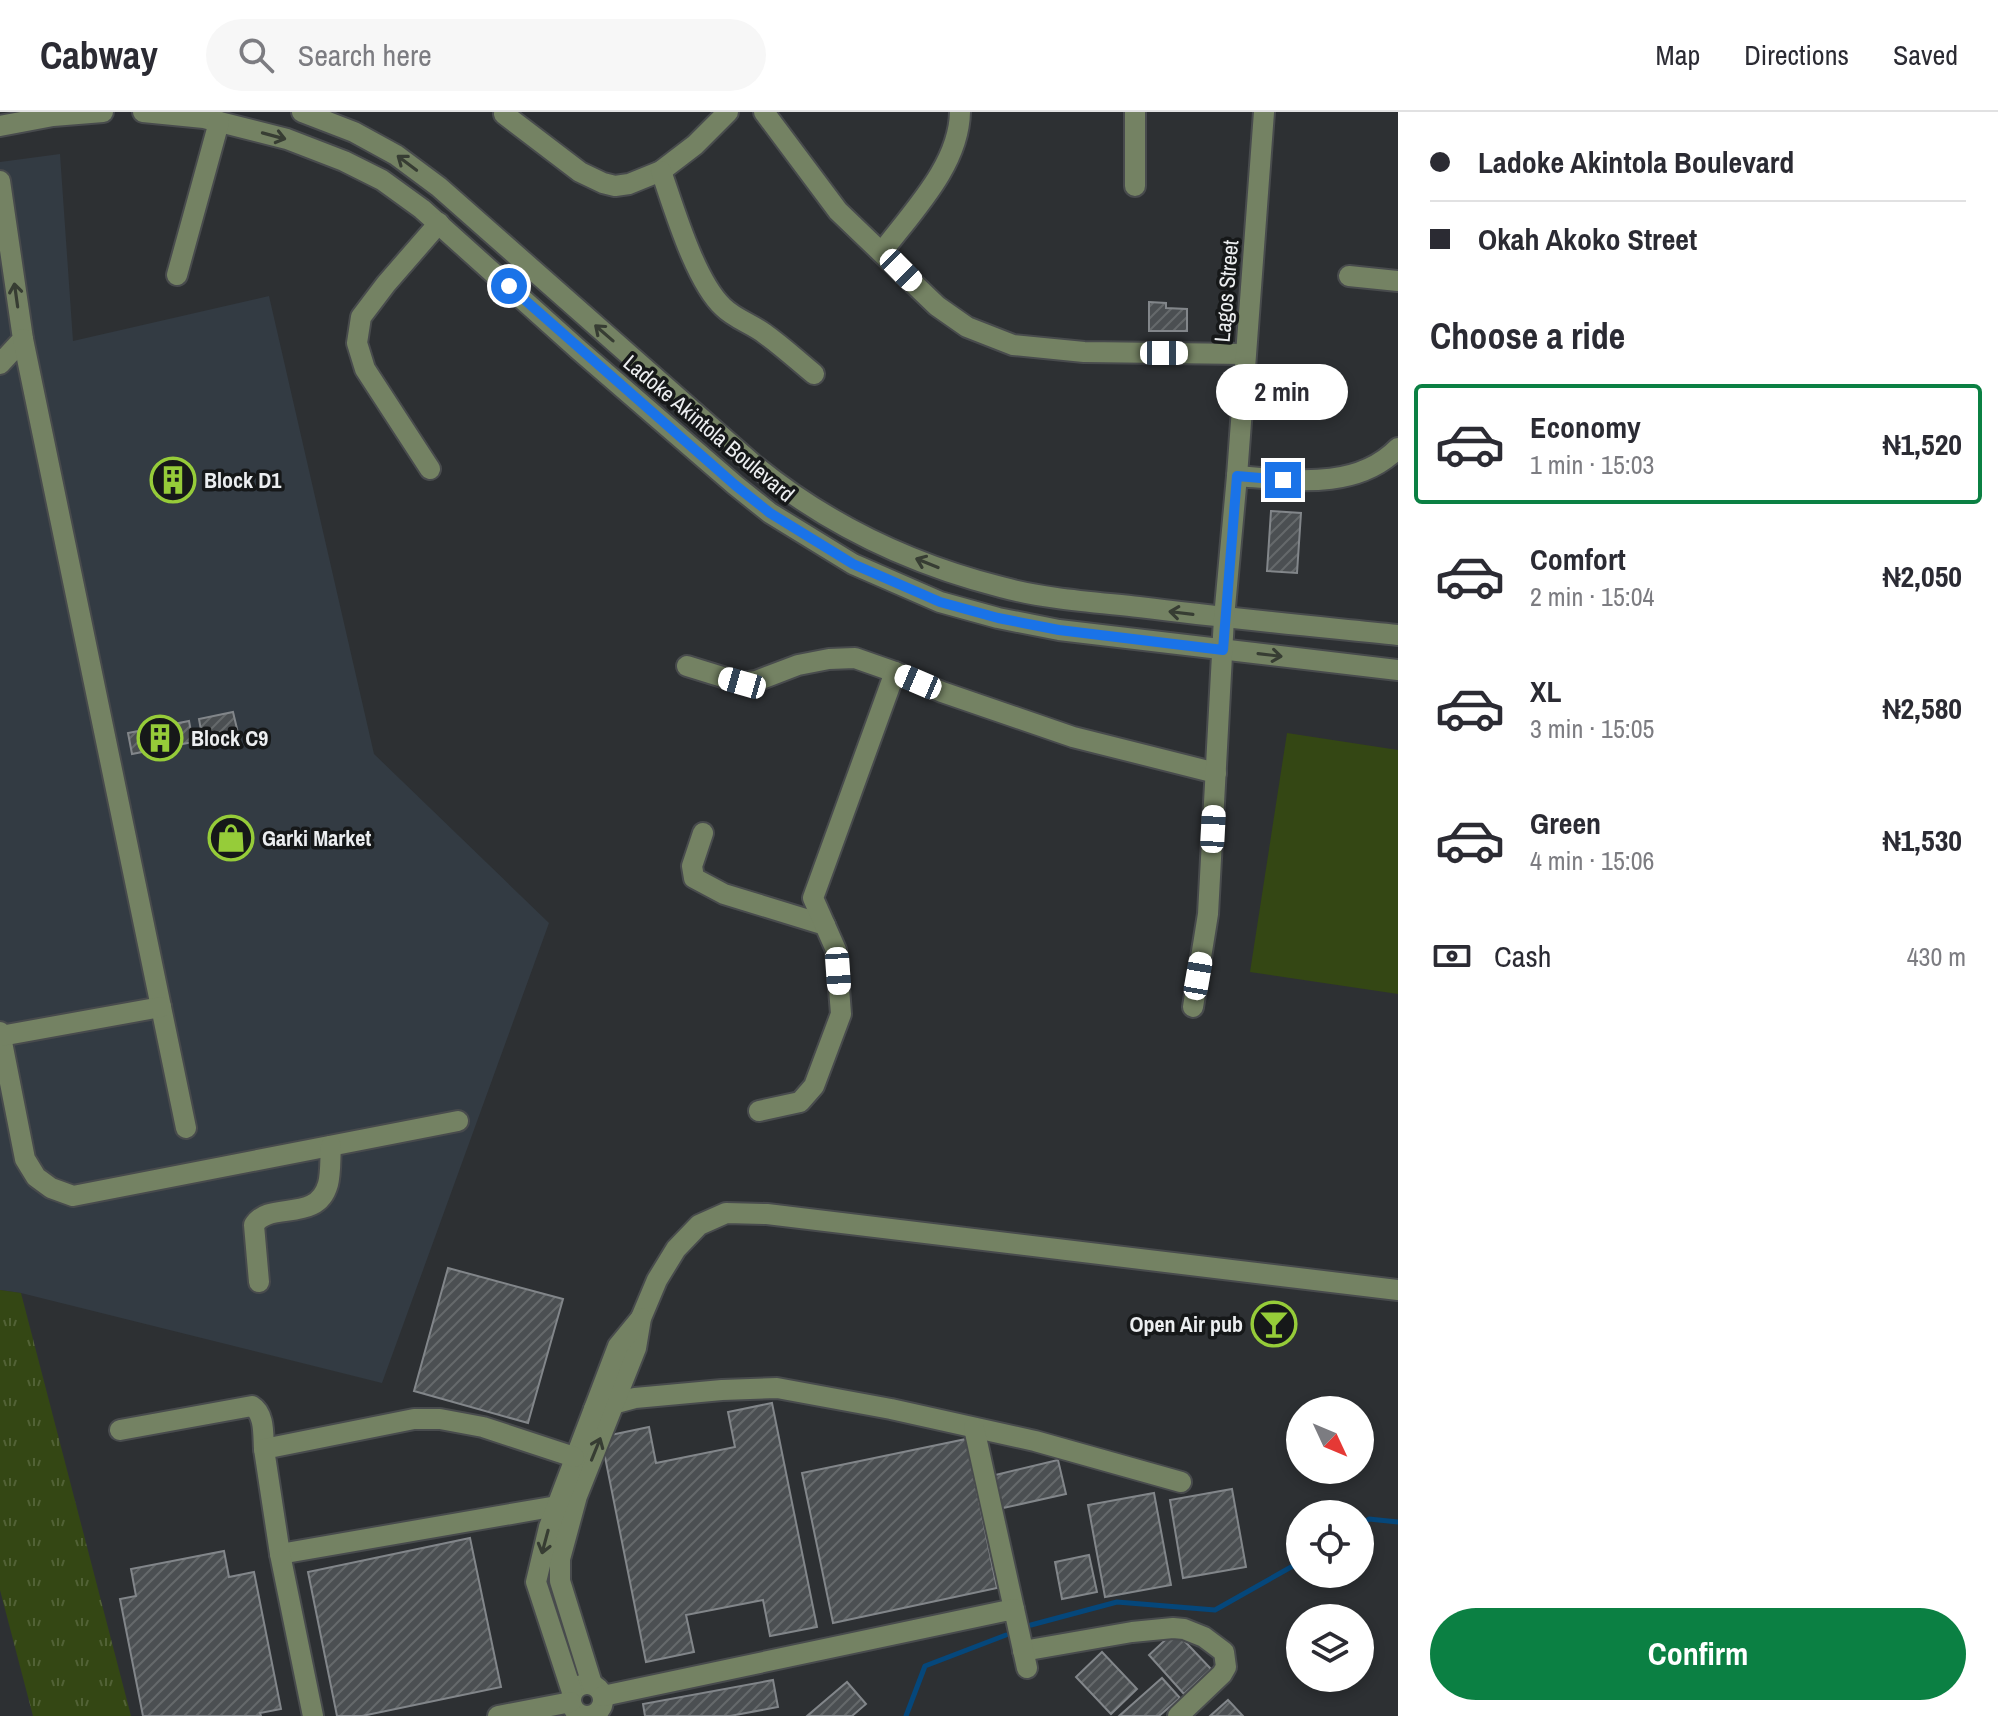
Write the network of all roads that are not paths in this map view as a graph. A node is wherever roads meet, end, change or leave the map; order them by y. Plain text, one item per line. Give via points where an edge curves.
1 (103, 112) edge
2 (143, 112) edge
3 (302, 112) edge
4 (728, 112) edge
5 (764, 112) edge
6 (960, 112) edge
7 (1135, 112) edge
8 (1264, 112) edge
9 (504, 114) edge
10 (219, 122) junction
11 (0, 126) edge
12 (661, 171) junction
13 (0, 181) edge
14 (1135, 186) dead end
15 (439, 223) junction
16 (882, 252) junction
17 (177, 275) dead end
18 (1349, 276) dead end
19 (1398, 281) edge
20 (23, 339) junction
21 (1245, 354) junction
22 (0, 364) edge
23 (814, 374) dead end
24 (1398, 448) edge
25 (430, 469) dead end
26 (1237, 476) junction
27 (1224, 618) junction
28 (1398, 635) edge
29 (1223, 650) junction
30 (687, 666) dead end
31 (1398, 670) edge
32 (895, 672) junction
33 (1216, 773) junction
34 (703, 833) dead end
35 (825, 925) junction
36 (161, 1007) junction
37 (1193, 1007) dead end
38 (0, 1034) edge
39 (759, 1111) dead end
40 (458, 1121) dead end
41 (186, 1128) dead end
42 (331, 1146) junction
43 (259, 1282) dead end
44 (1398, 1290) edge
45 (604, 1406) junction
46 (974, 1428) junction
47 (120, 1430) dead end
48 (264, 1449) junction
49 (574, 1457) junction
50 (1181, 1482) dead end
51 (557, 1506) junction
52 (280, 1554) junction
53 (1014, 1609) junction
54 (588, 1704) edge
55 (313, 1716) edge
56 (498, 1716) edge
57 (1178, 1716) edge

1 - 11 street
2 - 10 street, Ladoke Akintola Boulevard
27 -> 3 street, Ladoke Akintola Boulevard via 1003,588 935,566 826,517 753,464 439,187 354,132
4 - 12 street
5 - 16 street via 838,211
6 - 16 street via 953,152
7 - 14 street
8 - 21 street, Lagos Street
9 - 12 street via 580,172 603,183 629,184
10 -> 15 street, Ladoke Akintola Boulevard via 287,139 344,161 382,180
10 - 17 street
12 - 23 street via 709,289 722,306
20 -> 13 street
15 - 25 street via 361,317 357,343 365,369
15 - 29 street, Ladoke Akintola Boulevard via 735,485 853,564 940,602 998,618
16 - 21 street via 937,306 967,327 1013,345 1084,352
18 - 19 street
20 - 22 street
20 - 36 street
21 - 26 street, Lagos Street
24 - 26 street via 1365,471 1332,480
26 - 27 street, Lagos Street
27 - 28 street, Ladoke Akintola Boulevard
27 - 29 street, Lagos Street
29 -> 31 street, Ladoke Akintola Boulevard
29 - 33 street, Lagos Street
30 - 32 street via 742,683 829,659 855,658
32 - 33 street via 1073,737
32 - 35 street via 813,898
33 - 37 street, Lagos Street via 1208,914
34 - 35 street via 692,866 694,878 724,894
35 - 39 street via 836,950 841,1014 814,1086 800,1102
36 - 38 street
36 - 41 street
38 - 42 street via 25,1159 36,1177 73,1196
40 - 42 street
42 - 43 street via 323,1195 313,1205 268,1214 254,1225
44 - 45 street via 726,1213 699,1225 676,1249 641,1318 636,1348
45 - 46 street via 635,1398 777,1388
45 - 49 street
54 -> 45 street via 560,1581 560,1559
46 - 50 street
46 - 53 street
47 - 48 street via 252,1406 260,1416
48 - 49 street via 414,1419 440,1419 483,1427
48 - 52 street
49 - 51 street
51 - 52 street
51 -> 54 street via 536,1582
52 - 55 street
53 - 54 street
53 - 57 street via 1025,1660 1132,1632 1173,1628 1214,1643 1224,1652 1226,1667
54 - 56 street

